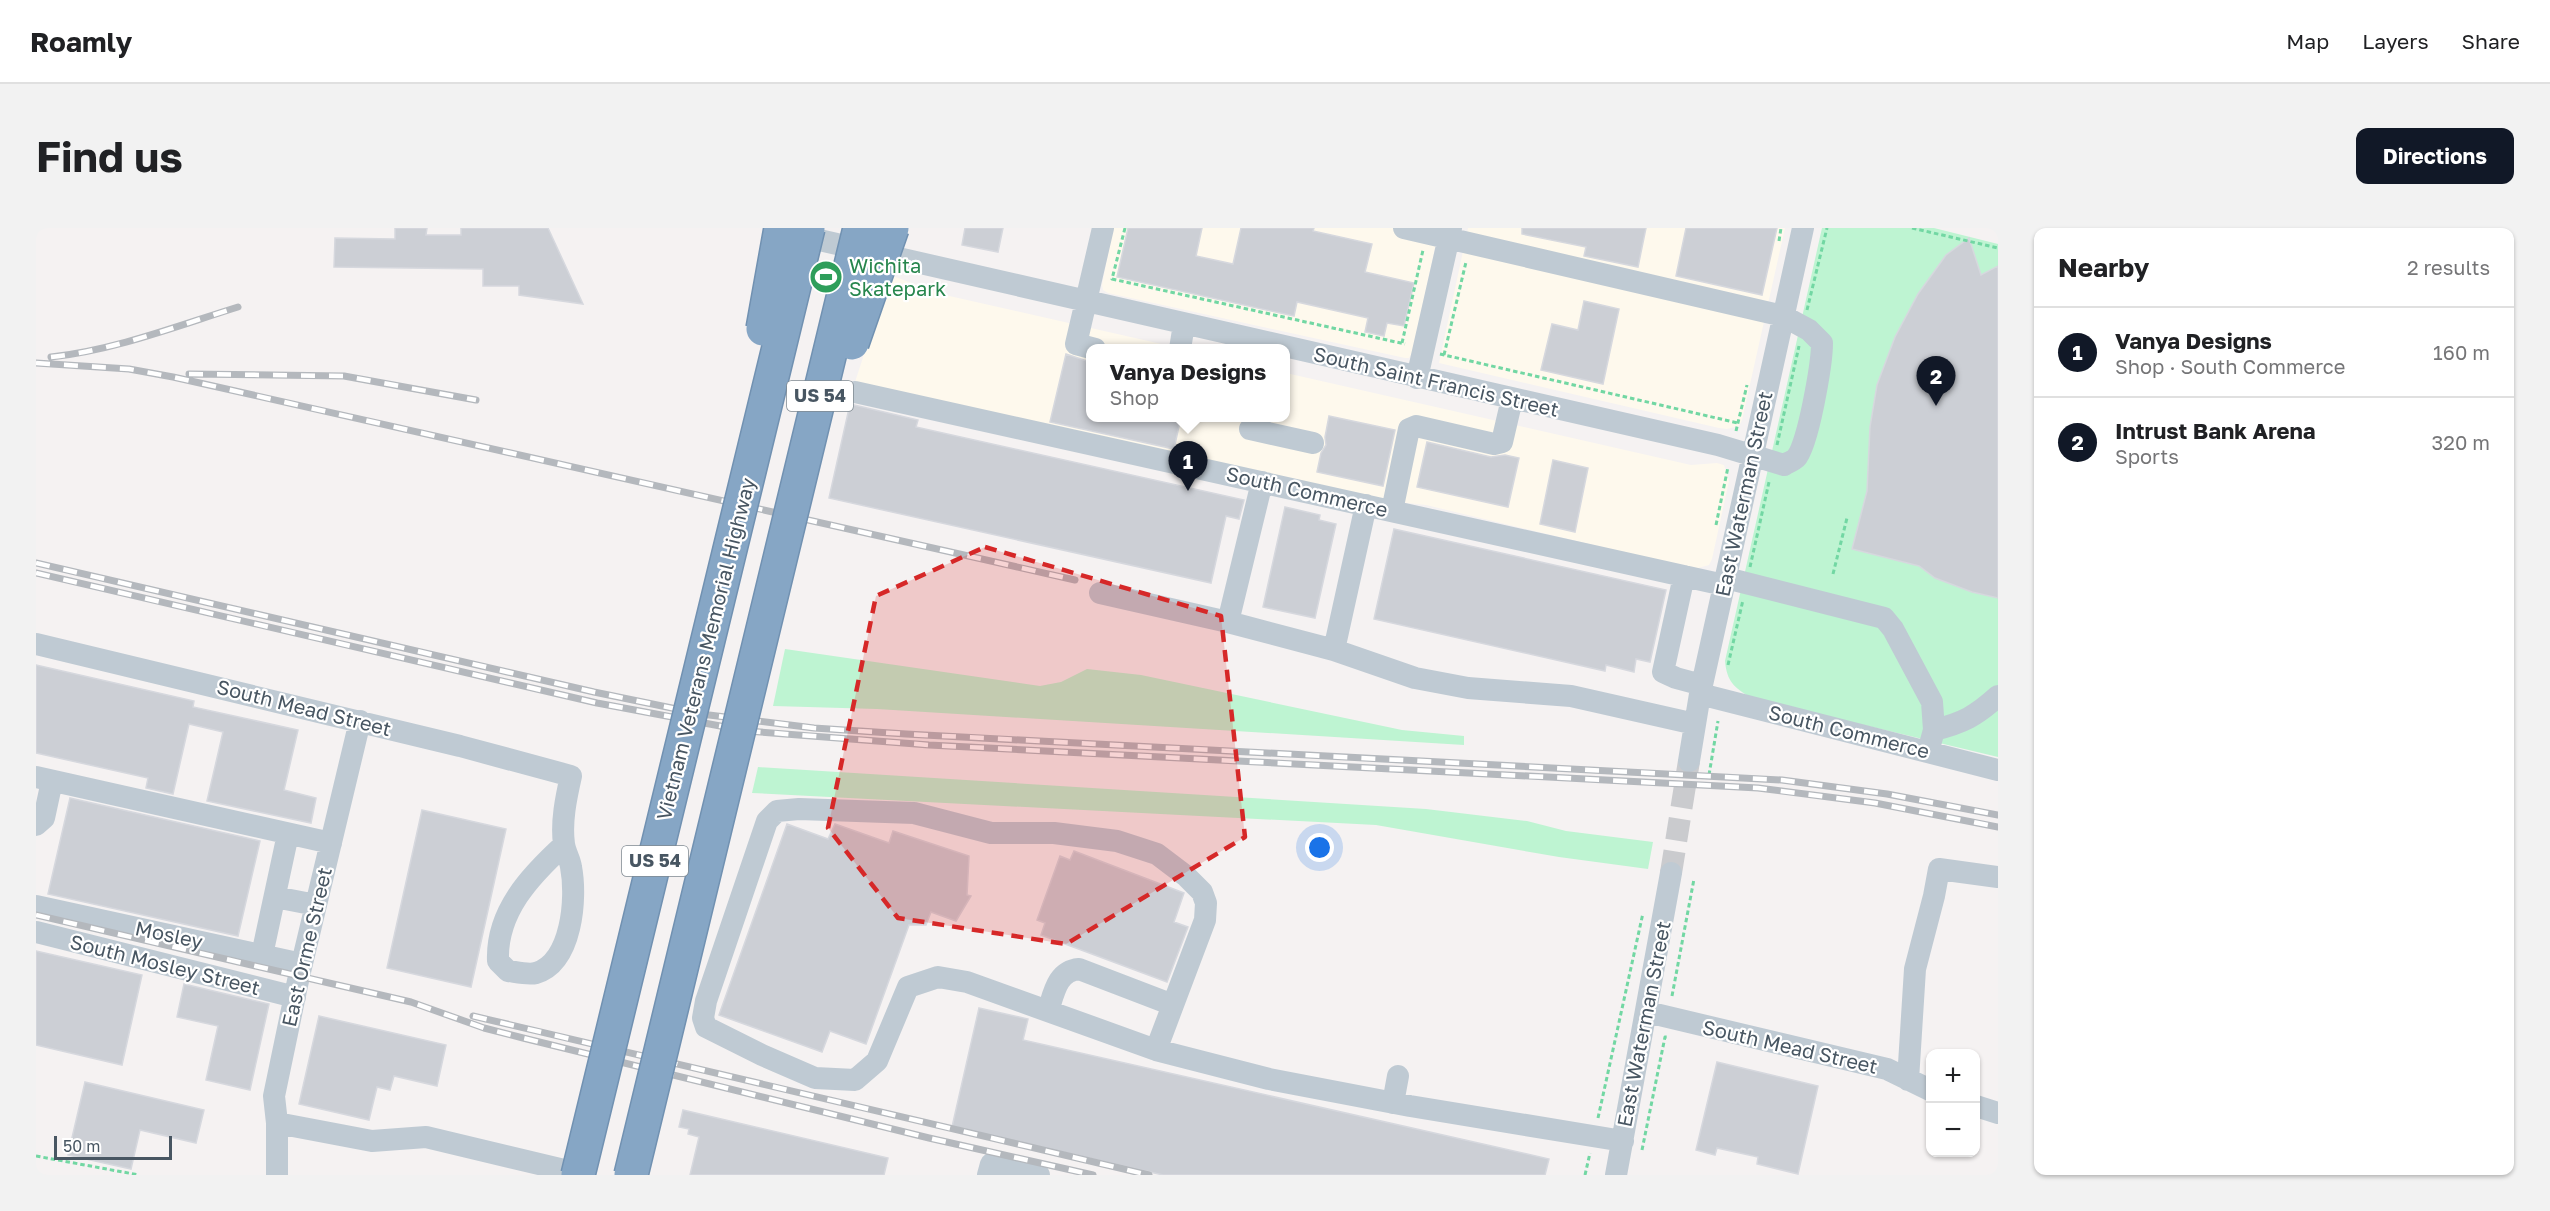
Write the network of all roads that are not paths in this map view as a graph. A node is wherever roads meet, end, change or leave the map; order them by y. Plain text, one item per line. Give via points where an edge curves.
1 (769, 228) edge
2 (780, 228) edge
3 (808, 228) edge
4 (860, 228) edge
5 (892, 228) edge
6 (1103, 228) edge
7 (1404, 228) edge
8 (1803, 228) edge
9 (1449, 236) edge
10 (1086, 302) junction
11 (1784, 316) junction
12 (1185, 324) junction
13 (1210, 340) edge
14 (1180, 344) edge
15 (1232, 344) edge
16 (1086, 346) edge
17 (1290, 355) edge
18 (1417, 378) junction
19 (855, 392) dead end
20 (1512, 399) junction
21 (1250, 429) dead end
22 (1313, 443) dead end
23 (1752, 456) junction
24 (1262, 482) junction
25 (1366, 505) junction
26 (1392, 511) junction
27 (731, 547) junction
28 (780, 565) junction
29 (1684, 576) junction
30 (1725, 581) junction
31 (1100, 593) dead end
32 (1228, 622) junction
33 (36, 644) edge
34 (1334, 650) junction
35 (1701, 690) junction
36 (1998, 696) edge
37 (360, 721) junction
38 (1706, 722) junction
39 (1934, 730) junction
40 (1928, 752) junction
41 (1689, 761) tunnel mouth
42 (1998, 770) edge
43 (44, 779) edge
44 (36, 825) edge
45 (288, 834) junction
46 (331, 843) junction
47 (564, 845) junction
48 (1671, 873) tunnel mouth
49 (1998, 877) edge
50 (275, 897) junction
51 (316, 905) junction
52 (36, 906) edge
53 (36, 933) edge
54 (262, 956) junction
55 (302, 964) junction
56 (295, 997) junction
57 (1173, 1005) junction
58 (1048, 1011) junction
59 (1647, 1012) junction
60 (1156, 1050) junction
61 (1398, 1076) dead end
62 (1908, 1080) junction
63 (1926, 1088) edge
64 (1393, 1103) junction
65 (1980, 1107) edge
66 (1998, 1113) edge
67 (277, 1123) junction
68 (1632, 1145) junction
69 (990, 1169) edge
70 (1622, 1174) edge
71 (277, 1175) edge
72 (578, 1175) edge
73 (585, 1175) edge
74 (631, 1175) edge
75 (1040, 1175) edge

1 - 10 street, South Saint Francis Street
2 - 27 highway, bridge
3 - 27 highway, Vietnam Veterans Memorial Highway / US 54, bridge
4 - 28 highway, US 54, bridge
5 - 28 highway, bridge
6 - 10 street
7 - 9 street
8 - 11 street, East Waterman Street
9 - 11 street
9 - 18 street
10 - 12 street, South Saint Francis Street
10 - 16 street via 1076,344
11 - 23 street, East Waterman Street
11 - 23 street, South Saint Francis Street via 1809,330 1822,343 1822,361 1804,440 1797,458 1784,465
12 - 13 street, South Saint Francis Street
12 - 14 street
13 - 15 street, South Saint Francis Street
17 - 18 street, South Saint Francis Street
18 - 20 street, South Saint Francis Street
19 - 24 street, South Commerce
20 - 23 street, South Saint Francis Street
20 - 26 street via 1502,442 1494,444 1416,426 1409,429
21 - 22 street
23 - 30 street, East Waterman Street
24 - 25 street, South Commerce
24 - 32 street
25 - 26 street, South Commerce
25 - 34 street
26 - 29 street, South Commerce
27 - 72 highway, Vietnam Veterans Memorial Highway / US 54, bridge
28 - 74 highway, US 54, bridge
29 - 30 street, South Commerce
29 - 35 street, South Commerce via 1664,672
30 - 35 street, East Waterman Street
30 - 39 street, South Commerce via 1884,618 1932,702
31 - 32 street
32 - 34 street
33 - 37 street, South Mead Street
34 - 38 street via 1415,678 1467,688 1571,696
35 - 38 street, East Waterman Street
35 - 40 street, South Commerce
36 - 39 street via 1977,715
37 - 46 street, East Orme Street
37 - 47 street, South Mead Street via 571,776 563,818
38 - 41 street, East Waterman Street
39 - 40 street
40 - 42 street, South Commerce
43 - 44 street via 44,818
43 - 45 street
45 - 46 street
45 - 50 street
46 - 51 street, East Orme Street
47 - 47 street via 571,867 573,901 567,937 555,961 535,973 508,971 498,961 501,925 531,876
48 - 59 street, East Waterman Street
49 - 62 street via 1939,869 1915,969
50 - 51 street
50 - 54 street
51 - 55 street, East Orme Street
52 - 54 street, Mosley
53 - 56 street, South Mosley Street
54 - 55 street, Mosley
55 - 56 street, East Orme Street
56 - 67 street, East Orme Street via 274,1096
57 - 58 street via 1079,969 1063,974
57 - 58 street via 1205,920 1206,903 1202,892 1186,876 1157,854 1107,840 1054,833 991,833 914,813 799,809 777,812 767,821 703,1018 706,1027 815,1078 855,1080 877,1061 908,987 938,977 968,982
57 - 60 street
58 - 60 street
59 - 62 street, South Mead Street via 1887,1070
59 - 68 street, East Waterman Street
60 - 64 street
61 - 64 street
62 - 63 street, South Mead Street
64 - 68 street
65 - 66 street
67 - 71 street, East Orme Street
67 - 73 street via 372,1141 426,1137
68 - 70 street, East Waterman Street
69 - 75 street

